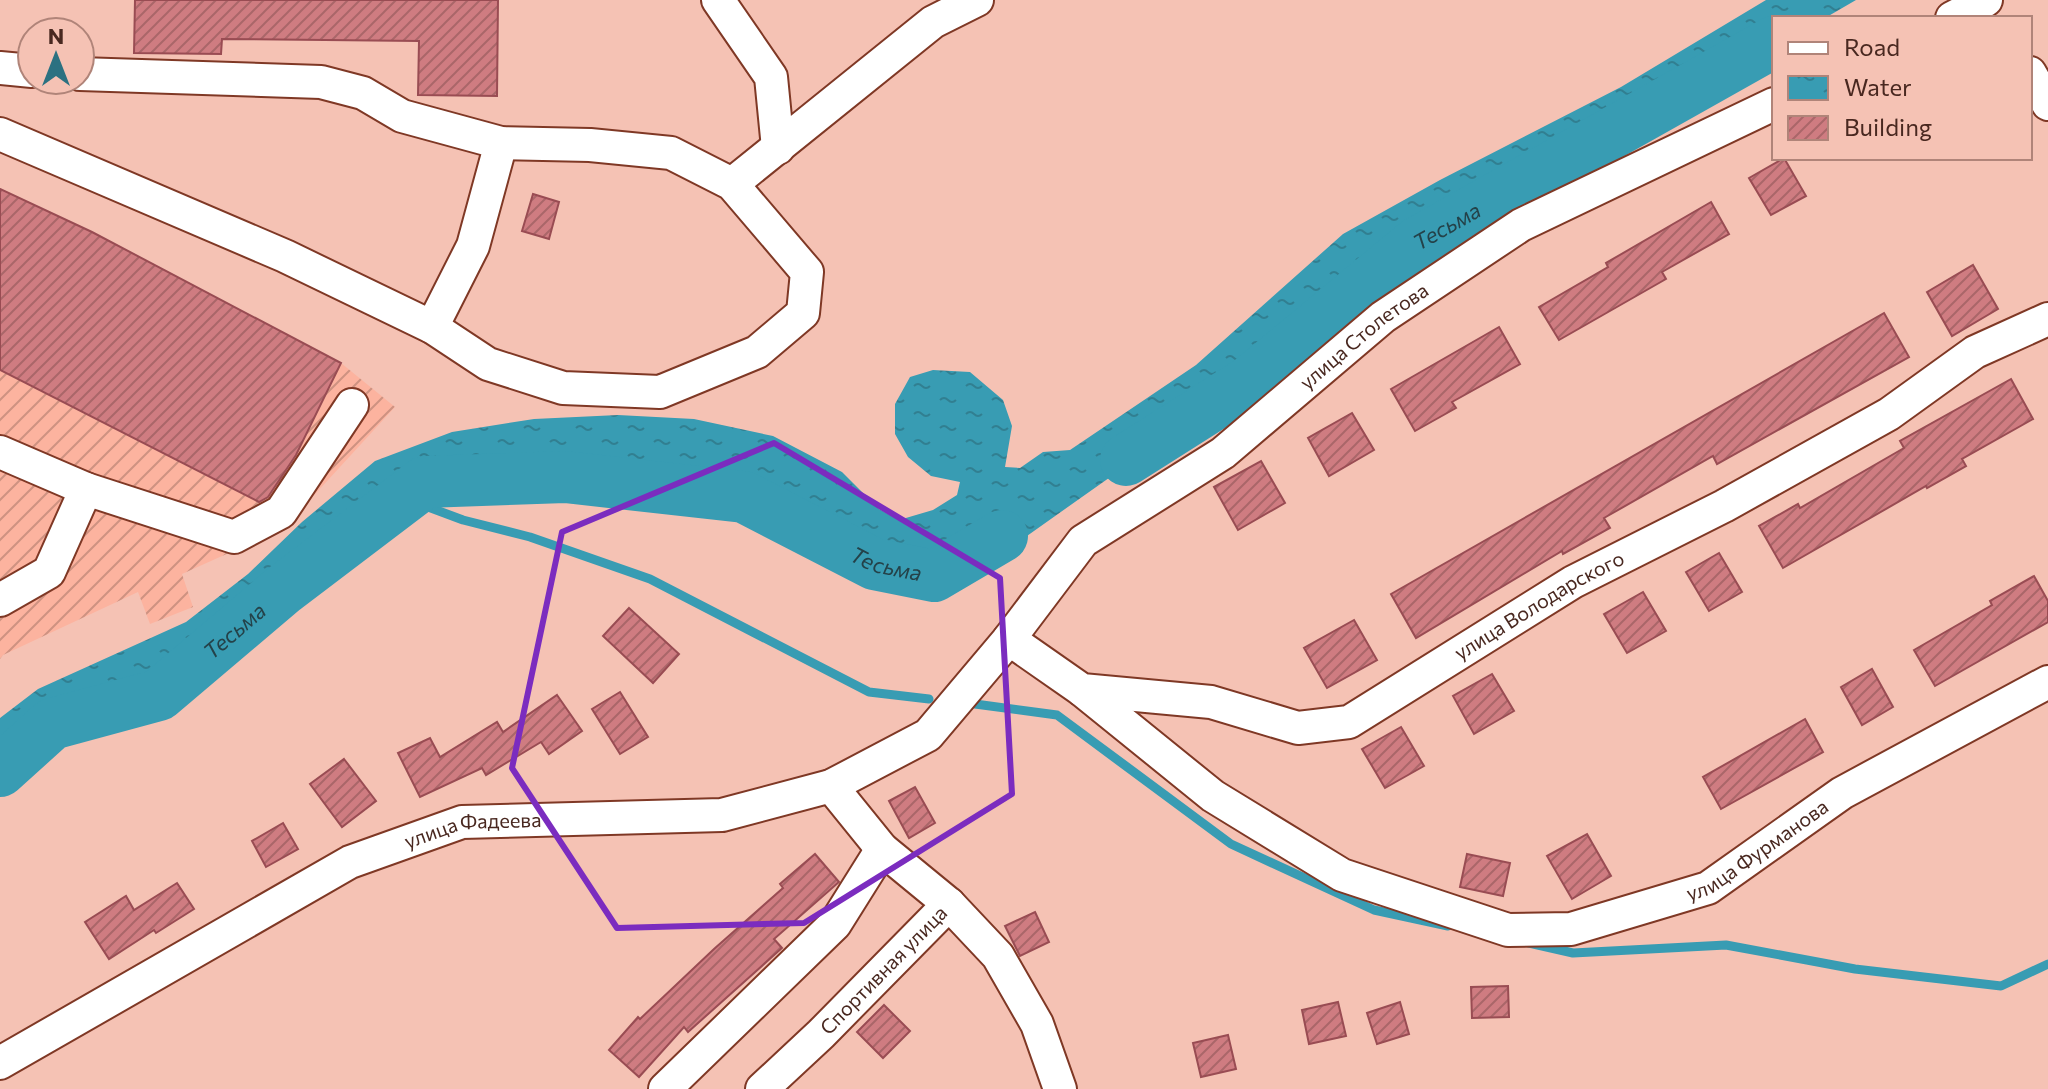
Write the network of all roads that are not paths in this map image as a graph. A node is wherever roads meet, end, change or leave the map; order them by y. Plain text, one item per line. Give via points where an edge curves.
1 (718, 0) edge
2 (977, 0) edge
3 (1987, 0) edge
4 (1956, 16) edge
5 (96, 75) edge
6 (2032, 76) edge
7 (2048, 104) edge
8 (1772, 105) edge
9 (0, 134) edge
10 (501, 143) junction
11 (778, 148) junction
12 (732, 184) junction
13 (2048, 319) edge
14 (432, 327) junction
15 (352, 405) dead end
16 (0, 452) edge
17 (86, 489) junction
18 (0, 599) edge
19 (1009, 639) junction
20 (2048, 682) edge
21 (1082, 690) junction
22 (831, 786) junction
23 (882, 849) junction
24 (949, 904) junction
25 (0, 1063) edge
26 (665, 1089) edge
27 (762, 1089) edge
28 (1060, 1089) edge

1 - 11 street via 771,77
2 - 11 street via 933,22
3 - 4 street
5 - 10 street via 321,82 363,93 402,116
6 - 7 street
8 - 19 street, улица Столетова via 1521,225 1383,317 1223,453 1083,541
9 - 14 street via 285,256
10 - 12 street via 671,153
10 - 14 street via 473,246
11 - 12 street
12 - 14 street via 807,272 803,313 757,352 660,392 563,388 488,364
13 - 21 street, улица Володарского via 1975,352 1889,414 1724,506 1573,582 1349,722 1298,728 1211,702
15 - 17 street via 281,512 234,537
16 - 17 street
17 - 18 street via 49,572
19 - 21 street, улица Володарского
19 - 22 street, улица Столетова via 928,735
20 - 21 street, улица Фурманова via 1842,793 1708,888 1571,929 1508,930 1342,875 1213,796
22 - 23 street
22 - 25 street, улица Фадеева via 722,815 462,822 350,862
23 - 24 street
23 - 26 street via 835,924
24 - 27 street, Спортивная улица
24 - 28 street, Спортивная улица via 998,956 1037,1024

